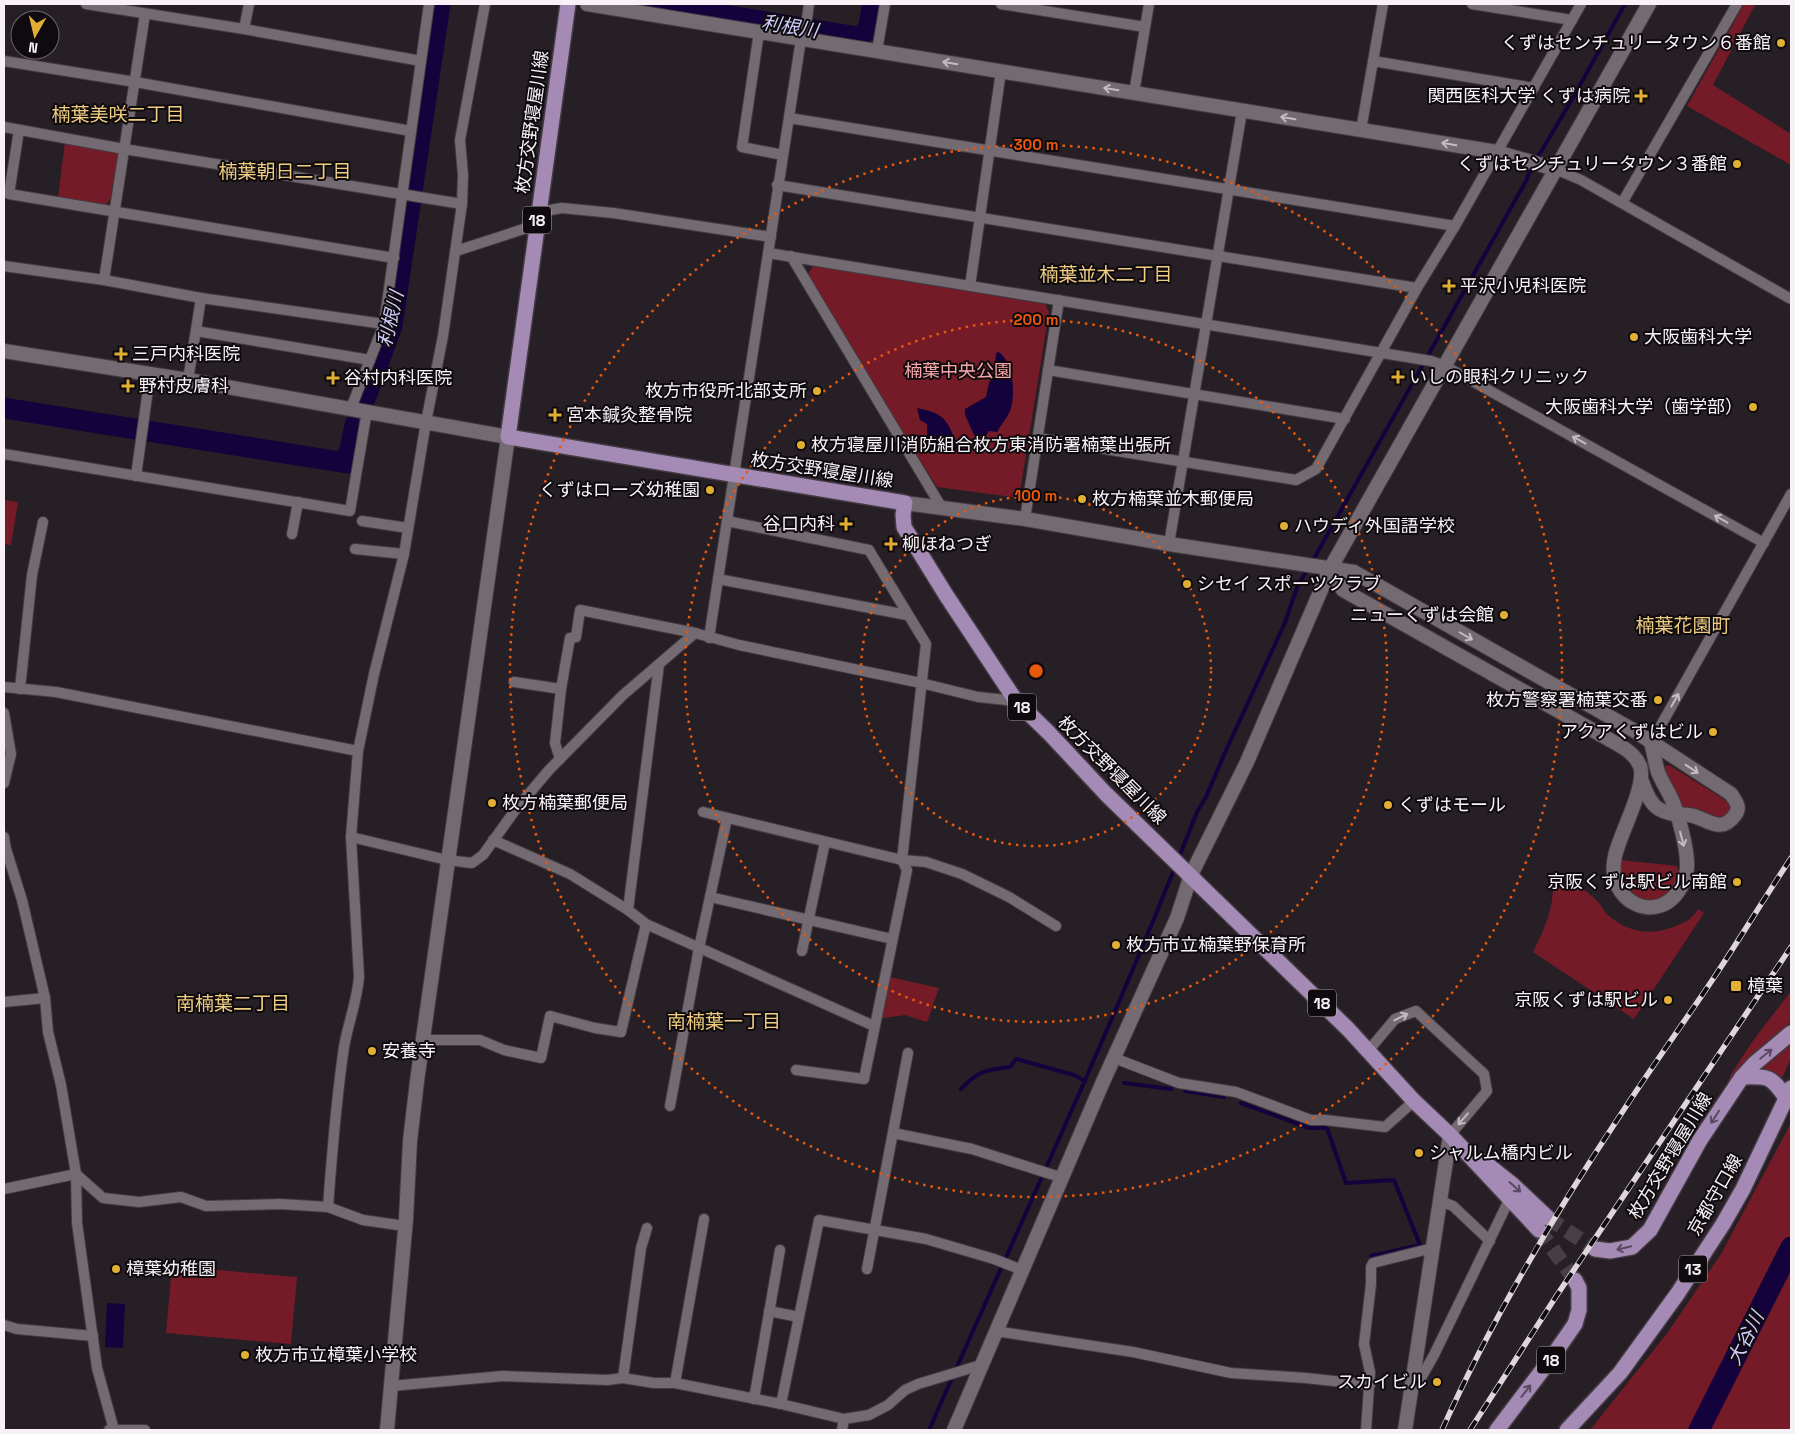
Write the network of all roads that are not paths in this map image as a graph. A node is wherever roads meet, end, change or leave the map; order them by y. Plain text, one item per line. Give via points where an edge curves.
1 (86, 4) edge
2 (249, 4) edge
3 (429, 4) edge
4 (485, 4) edge
5 (568, 4) edge
6 (588, 4) edge
7 (809, 4) edge
8 (885, 4) edge
9 (1001, 4) edge
10 (1149, 4) edge
11 (1384, 4) edge
12 (1472, 4) edge
13 (1581, 4) edge
14 (1649, 4) edge
15 (1737, 4) edge
16 (145, 14) junction
17 (1572, 20) junction
18 (1145, 27) junction
19 (244, 29) junction
20 (759, 32) junction
21 (804, 34) junction
22 (877, 51) junction
23 (4, 61) edge
24 (421, 61) junction
25 (1373, 61) junction
26 (1001, 71) junction
27 (135, 82) junction
28 (1534, 88) junction
29 (1134, 93) junction
30 (1242, 111) junction
31 (789, 118) junction
32 (4, 127) edge
33 (20, 130) junction
34 (1361, 130) junction
35 (411, 131) junction
36 (124, 149) junction
37 (989, 150) junction
38 (1497, 152) junction
39 (783, 155) junction
40 (1556, 169) junction
41 (777, 184) junction
42 (1228, 188) junction
43 (402, 194) junction
44 (1622, 203) junction
45 (462, 204) junction
46 (114, 211) junction
47 (537, 218) junction
48 (979, 218) junction
49 (1455, 226) junction
50 (771, 237) junction
51 (456, 251) junction
52 (768, 253) junction
53 (791, 256) junction
54 (1218, 256) junction
55 (394, 258) junction
56 (4, 266) edge
57 (104, 280) junction
58 (970, 286) junction
59 (1417, 288) junction
60 (201, 298) junction
61 (1791, 299) edge
62 (1059, 300) junction
63 (384, 324) junction
64 (1206, 325) junction
65 (196, 331) junction
66 (4, 351) edge
67 (1382, 354) junction
68 (370, 360) junction
69 (1445, 366) junction
70 (1048, 370) junction
71 (150, 375) junction
72 (188, 380) junction
73 (1194, 394) junction
74 (351, 408) junction
75 (367, 411) junction
76 (1345, 419) junction
77 (426, 422) junction
78 (508, 437) junction
79 (1037, 438) junction
80 (4, 454) edge
81 (1183, 462) junction
82 (734, 474) junction
83 (136, 476) junction
84 (1791, 494) edge
85 (298, 502) junction
86 (905, 503) junction
87 (942, 508) junction
88 (1025, 519) junction
89 (362, 521) dead end
90 (727, 521) junction
91 (42, 522) dead end
92 (408, 528) junction
93 (292, 534) dead end
94 (1764, 543) junction
95 (1169, 544) junction
96 (355, 548) dead end
97 (404, 554) junction
98 (1330, 569) junction
99 (718, 579) junction
100 (907, 615) junction
101 (695, 633) junction
102 (709, 638) junction
103 (658, 664) junction
104 (514, 682) dead end
105 (921, 683) junction
106 (4, 687) edge
107 (20, 689) junction
108 (561, 689) junction
109 (1016, 702) junction
110 (4, 713) edge
111 (1652, 743) junction
112 (358, 751) junction
113 (560, 760) junction
114 (1641, 779) junction
115 (4, 782) edge
116 (703, 812) dead end
117 (1676, 815) junction
118 (727, 818) junction
119 (4, 837) edge
120 (351, 837) junction
121 (493, 840) junction
122 (825, 842) junction
123 (447, 860) junction
124 (902, 860) junction
125 (1191, 875) junction
126 (710, 896) junction
127 (628, 910) junction
128 (809, 919) junction
129 (646, 924) junction
130 (1056, 926) dead end
131 (892, 939) junction
132 (699, 948) junction
133 (802, 951) dead end
134 (45, 998) junction
135 (4, 1002) edge
136 (874, 1026) junction
137 (1791, 1033) edge
138 (422, 1040) junction
139 (1368, 1051) junction
140 (908, 1053) dead end
141 (1114, 1058) junction
142 (796, 1070) dead end
143 (1742, 1076) junction
144 (1789, 1093) edge
145 (1414, 1101) junction
146 (670, 1106) dead end
147 (893, 1133) junction
148 (1450, 1135) junction
149 (76, 1174) junction
150 (1063, 1178) junction
151 (4, 1188) edge
152 (1509, 1200) junction
153 (1440, 1201) junction
154 (328, 1207) junction
155 (1548, 1218) tunnel mouth
156 (704, 1219) dead end
157 (405, 1226) junction
158 (647, 1228) dead end
159 (874, 1230) junction
160 (1539, 1230) tunnel mouth
161 (1490, 1241) junction
162 (1432, 1248) junction
163 (1595, 1249) tunnel mouth
164 (780, 1250) dead end
165 (867, 1269) dead end
166 (1022, 1270) junction
167 (1576, 1280) tunnel mouth
168 (769, 1311) junction
169 (799, 1317) junction
170 (4, 1325) edge
171 (996, 1331) junction
172 (92, 1336) junction
173 (981, 1365) junction
174 (623, 1378) junction
175 (675, 1384) junction
176 (1412, 1384) junction
177 (1370, 1385) junction
178 (391, 1386) junction
179 (754, 1399) junction
180 (781, 1404) junction
181 (844, 1419) junction
182 (112, 1430) edge
183 (145, 1430) edge
184 (387, 1430) edge
185 (842, 1430) edge
186 (954, 1430) edge
187 (1366, 1430) edge
188 (1405, 1430) edge
189 (1497, 1430) edge
190 (1567, 1430) edge

1 - 16 street
2 - 19 street
3 - 24 street
4 - 45 street via 460,140
5 - 47 main road, 枚方交野寝屋川線 / 18
6 - 20 street
7 - 21 street
8 - 22 street
9 - 18 street
10 - 18 street
11 - 25 street
12 - 17 street
13 - 17 street
14 - 40 street
15 - 44 street
16 - 19 street
16 - 27 street
17 - 28 street
18 - 29 street
19 - 24 street
20 - 21 street
20 - 39 street via 742,147
21 - 22 street
21 - 31 street
26 -> 22 street
23 - 27 street
24 - 35 street
25 - 28 street
25 - 34 street
29 -> 26 street
26 - 37 street
27 - 35 street
27 - 36 street
28 - 38 street
29 - 30 street
34 -> 30 street
30 - 42 street
31 - 37 street
31 - 39 street
32 - 33 street
33 - 36 street
33 - 46 street via 9,194
38 -> 34 street
35 - 43 street
36 - 43 street
36 - 46 street
37 - 42 street
37 - 48 street
38 - 40 street
38 - 49 street
39 - 41 street
40 - 44 street
40 - 69 street
41 - 48 street
41 - 50 street
42 - 49 street
42 - 54 street
43 - 45 street
43 - 55 street
44 - 61 street
45 - 51 street
46 - 55 street
46 - 57 street
47 - 50 street via 562,208
47 - 51 street
47 - 78 main road, 枚方交野寝屋川線 / 18
48 - 54 street
48 - 58 street
49 - 59 street
50 - 52 street
51 - 77 street
52 - 53 street
52 - 82 street
53 - 58 street
53 - 87 street
54 - 59 street
54 - 64 street
55 - 63 street
56 - 57 street
57 - 60 street
58 - 62 street
59 - 67 street
60 - 63 street
60 - 65 street
62 - 64 street
62 - 70 street
63 - 68 street
64 - 67 street
64 - 73 street
65 - 68 street
65 - 72 street
66 - 71 street
67 - 69 street
67 - 76 street
68 - 74 street
94 -> 69 street
69 - 98 street
70 - 73 street
70 - 79 street
71 - 72 street
71 - 83 street
72 - 74 street
73 - 76 street
73 - 81 street
74 - 75 street
75 - 77 street
75 - 85 street via 350,511
76 - 81 street via 1316,469 1296,480
77 - 78 street
77 - 92 street
78 - 82 main road, 枚方交野寝屋川線
78 - 123 street
79 - 81 street
79 - 88 street
80 - 83 street
81 - 95 street
82 - 86 main road, 枚方交野寝屋川線
82 - 90 street
83 - 85 street
84 - 94 street
85 - 93 street
86 - 87 street
86 - 109 main road, 枚方交野寝屋川線 / 18 via 904,527
87 - 88 street
88 - 95 street
89 - 92 street
90 - 99 street
90 - 100 street via 869,550
91 - 107 street via 32,575
92 - 97 street
111 -> 94 street
95 - 98 street
96 - 97 street
97 - 112 street
98 -> 111 street via 1354,572
98 - 114 street via 1343,590 1624,748 1635,756 1640,765
98 - 125 street via 1247,762
99 - 100 street
99 - 102 street
100 - 105 street via 926,644
101 - 102 street
101 - 103 street
101 - 108 street via 580,610 576,637 570,638
102 - 105 street
103 - 113 street
103 - 127 street
104 - 108 street
105 - 109 street via 978,697
105 - 124 street
106 - 107 street
107 - 112 street via 60,693
108 - 113 street via 555,743
109 - 125 main road, 枚方交野寝屋川線 / 18
110 - 115 street via 11,754
111 - 117 street via 1658,772
111 -> 117 street via 1731,794 1738,804 1736,814 1728,823 1717,825 1698,817
112 - 120 street
113 - 121 street
114 - 117 street via 1658,808
117 -> 114 street via 1687,863 1684,882 1679,891 1661,906 1649,908 1629,902 1616,884 1613,863
116 - 118 street
118 - 122 street
118 - 126 street
119 - 134 street
120 - 123 street
120 - 154 street via 360,977 345,1045 334,1124
121 - 123 street via 483,855 472,863
121 - 127 street via 570,874
122 - 124 street
122 - 128 street
123 - 138 street
124 - 130 street via 926,862 962,874 1009,897
124 - 131 street via 907,870
125 - 139 main road, 枚方交野寝屋川線 / 18
125 - 141 street via 1177,918
126 - 128 street
126 - 132 street
127 - 129 street
128 - 131 street
128 - 133 street
129 - 132 street
129 - 138 street via 621,1032 550,1016 541,1058 504,1050 480,1040
131 - 136 street
132 - 136 street
132 - 146 street
134 - 135 street
134 - 149 street via 48,1032
136 - 142 street via 864,1079
143 -> 137 main road, 枚方交野寝屋川線
138 - 157 street via 410,1141
139 - 145 main road, 枚方交野寝屋川線 / 18
139 -> 148 street via 1395,1019 1416,1011 1484,1074 1487,1092
140 - 147 street
141 - 145 street via 1179,1083 1236,1092 1310,1120 1385,1127
141 - 150 street
143 - 144 main road via 1763,1076
143 -> 163 main road, 枚方交野寝屋川線 via 1700,1140 1650,1230 1632,1246 1610,1251
144 - 190 main road, 京都守口線 / 13 via 1743,1190 1678,1293 1620,1373
145 - 148 main road, 枚方交野寝屋川線 / 18
147 - 150 street via 972,1149
147 - 159 street
148 - 152 main road, 枚方交野寝屋川線 / 18
148 - 153 street
148 -> 155 main road, 枚方交野寝屋川線 / 18 via 1513,1185
149 - 151 street
149 - 154 street via 103,1198 132,1202 181,1197 206,1206 280,1204
149 - 172 street via 78,1223
150 - 166 street
152 - 160 main road, 枚方交野寝屋川線 / 18
152 - 161 street
153 - 161 street via 1453,1206
153 - 162 street
154 - 157 street via 363,1220
156 - 175 street
157 - 178 street
158 - 174 street via 641,1248
159 - 165 street
159 - 166 street via 926,1239
159 - 169 street via 819,1220
161 - 176 street via 1434,1356 1418,1383
162 - 176 street
162 - 177 street via 1372,1263 1364,1344
164 - 168 street
166 - 171 street
189 -> 167 main road, 18 via 1575,1324 1579,1310
168 - 169 street
168 - 179 street
169 - 180 street
170 - 172 street
171 - 173 street
171 - 177 street via 1133,1352 1231,1373
172 - 182 street
173 - 181 street via 918,1384 905,1390 888,1406 869,1415
173 - 186 street
174 - 175 street
174 - 178 street via 503,1376
175 - 179 street
176 - 188 street
177 - 187 street
178 - 184 street
179 - 180 street
180 - 181 street
181 - 185 street
182 - 183 street

